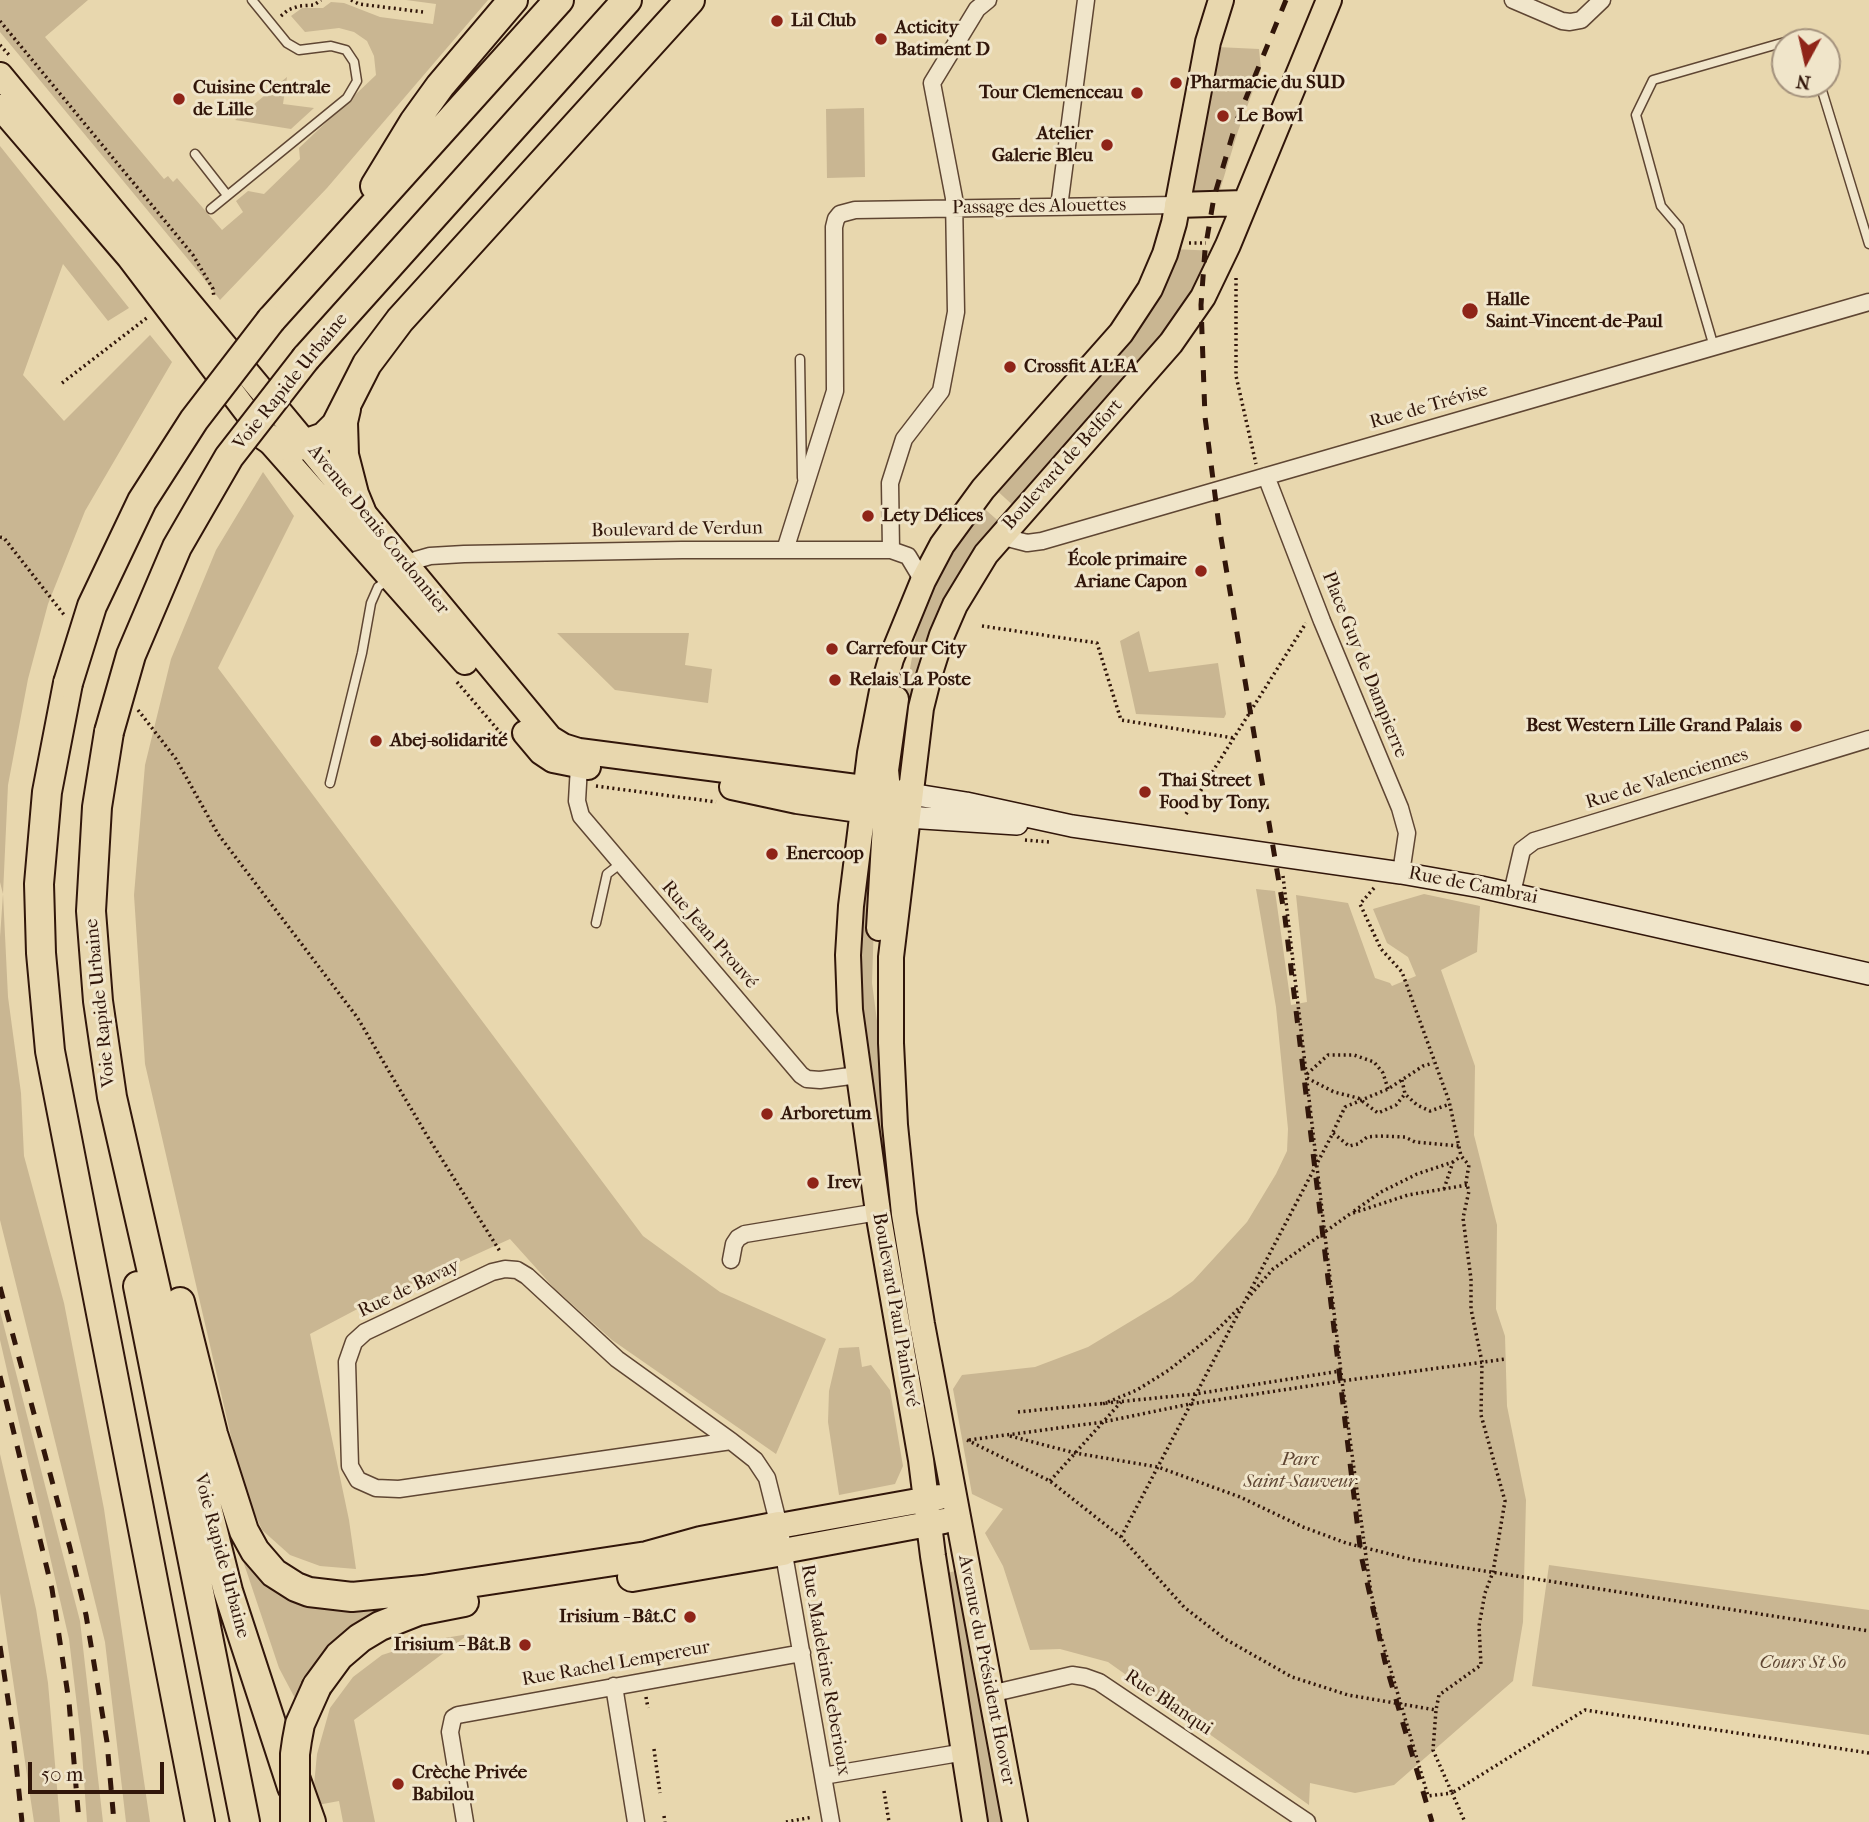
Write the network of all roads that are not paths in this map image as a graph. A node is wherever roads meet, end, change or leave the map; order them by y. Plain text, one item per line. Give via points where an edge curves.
1 (252, 0) edge
2 (513, 0) edge
3 (626, 0) edge
4 (690, 0) edge
5 (988, 0) edge
6 (1086, 0) edge
7 (1221, 0) edge
8 (1329, 0) edge
9 (1513, 0) edge
10 (1602, 0) edge
11 (558, 1) edge
12 (1771, 46) edge
13 (0, 75) edge
14 (1823, 98) edge
15 (0, 107) edge
16 (195, 154) dead end
17 (227, 195) junction
18 (1244, 203) junction
19 (1177, 205) junction
20 (1059, 207) junction
21 (211, 209) dead end
22 (954, 209) junction
23 (349, 230) junction
24 (1869, 244) edge
25 (1869, 302) edge
26 (1714, 347) junction
27 (800, 359) dead end
28 (346, 408) junction
29 (265, 436) junction
30 (308, 444) junction
31 (1266, 476) junction
32 (802, 491) junction
33 (361, 511) junction
34 (1000, 536) junction
35 (785, 550) junction
36 (891, 550) junction
37 (404, 568) junction
38 (919, 589) junction
39 (1869, 742) edge
40 (579, 766) junction
41 (330, 783) dead end
42 (886, 802) junction
43 (620, 864) junction
44 (1401, 873) junction
45 (1512, 893) junction
46 (596, 923) dead end
47 (1869, 974) edge
48 (892, 1070) junction
49 (858, 1075) junction
50 (112, 1097) junction
51 (878, 1212) junction
52 (731, 1260) dead end
53 (921, 1386) junction
54 (731, 1441) junction
55 (954, 1501) junction
56 (928, 1512) junction
57 (781, 1538) junction
58 (802, 1653) junction
59 (614, 1686) junction
60 (990, 1694) junction
61 (275, 1729) junction
62 (965, 1752) junction
63 (823, 1776) junction
64 (830, 1818) edge
65 (200, 1822) edge
66 (246, 1822) edge
67 (295, 1822) edge
68 (301, 1822) edge
69 (311, 1822) edge
70 (465, 1822) edge
71 (635, 1822) edge
72 (975, 1822) edge
73 (1015, 1822) edge
74 (1307, 1822) edge

1 - 17 lane via 299,50 331,46 346,51 354,62 357,81 347,98
2 - 23 highway via 414,122
3 - 50 highway, Voie Rapide Urbaine, bridge via 306,358 229,457 177,547 131,655 109,732 97,807 91,911
4 - 28 highway via 400,320 367,364
5 - 22 street via 977,9 932,83
6 - 20 street
7 - 19 main road via 1208,42
8 - 18 main road, Boulevard de Belfort
9 - 10 street via 1562,21 1577,22
11 - 23 highway
12 - 26 lane via 1653,80 1636,115 1661,206 1679,227
13 - 30 main road, Avenue Denis Cordonnier
14 - 24 lane
15 - 29 main road, Avenue Denis Cordonnier via 129,257
16 - 17 lane
17 - 21 lane
18 - 19 main road, Passage des Alouettes
18 - 34 main road, Boulevard de Belfort via 1203,297 1177,335
19 - 20 street, Passage des Alouettes
19 - 38 main road via 1169,242 1150,289 1131,320 977,497 942,545
20 - 22 street, Passage des Alouettes
22 - 32 street, Passage des Alouettes via 855,210 836,219 836,383
22 - 36 street via 956,312 941,391 904,439 890,483
23 - 65 highway, bridge via 271,320 194,421 142,501 92,606 68,683 47,792 39,884 40,953 50,1051
25 - 26 street, Rue de Trévise
26 - 31 street, Rue de Trévise
27 - 32 lane
28 - 30 highway via 324,438
28 - 33 highway via 344,455
29 - 30 highway via 293,448
29 - 37 main road, Avenue Denis Cordonnier
30 - 33 main road, Avenue Denis Cordonnier
31 - 34 street, Rue de Trévise via 1042,541 1027,543
31 - 44 street, Place Guy de Dampierre via 1401,808 1406,833
32 - 35 street
33 - 37 main road, Avenue Denis Cordonnier
34 - 42 main road, Boulevard de Belfort via 955,605
35 - 36 street, Boulevard de Verdun
35 - 37 street, Boulevard de Verdun via 464,554 430,556
36 - 38 street via 908,556
37 - 40 main road, Avenue Denis Cordonnier via 541,752
37 - 41 lane via 378,587 371,603
37 - 42 main road, Avenue Denis Cordonnier via 550,738 563,746
38 - 42 main road via 895,701
39 - 45 street, Rue de Valenciennes via 1534,841 1522,850
40 - 42 main road, Avenue Denis Cordonnier via 781,798
40 - 43 street, Rue Jean Prouvé via 581,816
42 - 44 main road, Rue de Cambrai via 966,803 1072,826
42 - 48 main road via 880,997
42 - 48 main road, Boulevard Paul Painlevé via 899,878 891,957
42 - 49 main road, Boulevard Paul Painlevé via 851,906 850,1010
43 - 46 lane via 607,873
43 - 49 street, Rue Jean Prouvé via 801,1075 820,1080
44 - 45 main road, Rue de Cambrai
45 - 47 main road, Rue de Cambrai
48 - 53 main road, Boulevard Paul Painlevé
49 - 51 main road, Boulevard Paul Painlevé
50 - 57 highway via 154,1202 213,1434 244,1531 266,1565 283,1580 326,1596 388,1595 647,1556 701,1541
50 - 61 highway, Voie Rapide Urbaine via 221,1566
50 - 66 highway via 122,1203
51 - 52 street via 746,1234 734,1244
51 - 53 main road, Boulevard Paul Painlevé
53 - 55 main road, Boulevard Paul Painlevé
53 - 56 main road, Boulevard Paul Painlevé via 921,1460
54 - 54 street, Rue de Bavay via 625,1365 527,1276 511,1269 480,1278 365,1332 354,1342 347,1362 349,1457 358,1480 376,1488 399,1489
54 - 57 street via 755,1460 767,1478
55 - 56 main road
55 - 60 main road, Avenue du Président Hoover
56 - 57 main road
56 - 62 main road, Avenue du Président Hoover
57 - 58 street, Rue Madeleine Reberioux
57 - 67 highway, bridge via 418,1611 360,1638 339,1656 317,1686 300,1724
58 - 59 street, Rue Rachel Lempereur
58 - 63 street, Rue Madeleine Reberioux
59 - 70 street, Rue Rachel Lempereur via 453,1718 450,1732
59 - 71 street
60 - 73 main road, Avenue du Président Hoover
60 - 74 street, Rue Blanqui via 1085,1676
61 - 68 highway, Voie Rapide Urbaine
61 - 69 highway
62 - 63 street
62 - 72 main road, Avenue du Président Hoover
63 - 64 street, Rue Madeleine Reberioux

